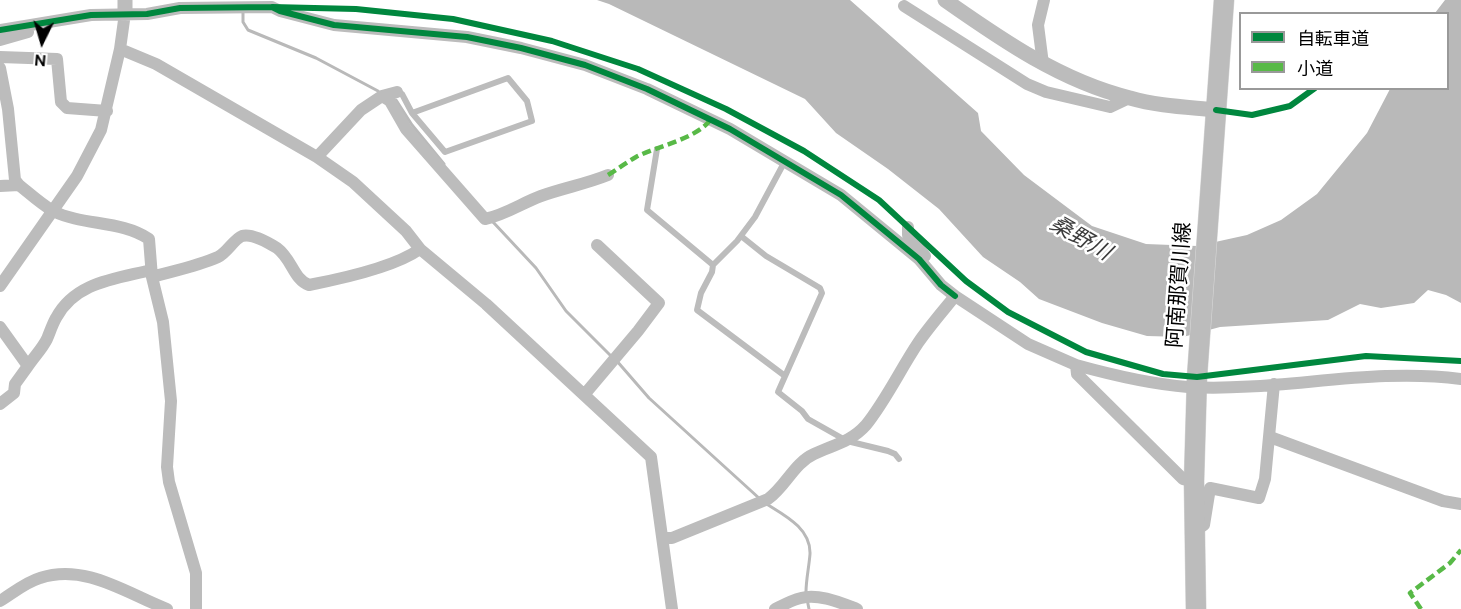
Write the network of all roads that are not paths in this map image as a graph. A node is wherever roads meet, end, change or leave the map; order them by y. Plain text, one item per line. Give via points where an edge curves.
1 (945, 0) edge
2 (1044, 0) edge
3 (1224, 0) edge
4 (904, 6) dead end
5 (125, 7) edge
6 (45, 22) junction
7 (0, 30) edge
8 (0, 40) edge
9 (120, 49) junction
10 (0, 57) edge
11 (1043, 64) junction
12 (0, 68) edge
13 (397, 92) joint
14 (382, 96) junction
15 (1129, 98) junction
16 (107, 111) junction
17 (412, 113) junction
18 (1215, 118) junction
19 (657, 149) dead end
20 (317, 156) junction
21 (785, 161) junction
22 (608, 175) dead end
23 (18, 185) junction
24 (0, 186) edge
25 (53, 211) junction
26 (908, 227) dead end
27 (741, 236) junction
28 (597, 244) dead end
29 (420, 249) junction
30 (712, 265) junction
31 (152, 274) junction
32 (0, 286) edge
33 (955, 296) junction
34 (0, 327) edge
35 (1076, 365) junction
36 (28, 366) junction
37 (785, 376) junction
38 (1461, 379) edge
39 (1274, 384) junction
40 (1197, 387) junction
41 (584, 396) junction
42 (0, 404) edge
43 (1270, 437) junction
44 (848, 441) junction
45 (899, 459) dead end
46 (1194, 481) junction
47 (1461, 504) edge
48 (1195, 531) junction
49 (663, 538) junction
50 (0, 601) edge
51 (167, 609) edge
52 (196, 609) edge
53 (672, 609) edge
54 (775, 609) edge
55 (857, 609) edge
56 (1196, 609) edge

1 - 11 street
2 - 11 street via 1038,25
3 - 18 main road, 阿南那賀川線
4 - 15 street via 1046,92 1110,106
5 - 6 street
5 - 9 street
5 - 21 street via 147,14 180,8 272,7 334,25 467,37 521,48 585,65 647,89 711,119
6 - 7 street
6 - 8 street via 39,29
9 - 16 street
9 - 20 street via 156,63
10 - 16 street via 57,59 61,102 67,108
11 - 15 street
12 - 23 street
13 - 14 street
13 - 17 lane
14 - 20 street via 362,110
14 - 22 street via 484,219
15 - 18 street
16 - 25 street via 89,154
17 - 17 lane via 508,78 527,101 532,121 445,152
18 - 40 main road, 阿南那賀川線
19 - 30 lane via 647,210
20 - 29 street via 353,182
21 - 27 lane
21 - 33 street via 841,195 919,259
23 - 24 street
23 - 25 street
25 - 31 street via 142,234 151,246
25 - 32 street
26 - 33 street via 908,235
27 - 30 lane
27 - 37 lane via 822,293
28 - 41 street via 659,303
29 - 31 street via 362,272 309,285 298,277 286,255 273,245 246,236 220,256
29 - 41 street via 486,304
30 - 37 lane via 697,310
31 - 36 street via 104,281 73,295
31 - 52 street via 163,322 171,401 169,482 196,573
33 - 35 street via 1028,344
33 - 44 street via 919,342 871,418
34 - 36 street
35 - 40 street
35 - 46 street via 1077,374 1130,428 1183,479
36 - 42 street via 15,384 14,393
37 - 44 lane via 778,392 808,419
38 - 39 street via 1375,376
39 - 40 street
39 - 43 street
40 - 46 main road, 阿南那賀川線
41 - 49 street via 651,457
43 - 47 street via 1443,501
43 - 48 street via 1258,498 1210,488 1204,525
44 - 45 lane via 896,454
44 - 49 street via 813,454 768,498 672,538
46 - 48 main road, 阿南那賀川線
48 - 56 main road, 阿南那賀川線
49 - 53 street
50 - 51 street via 38,579 80,574
54 - 55 street via 802,597

